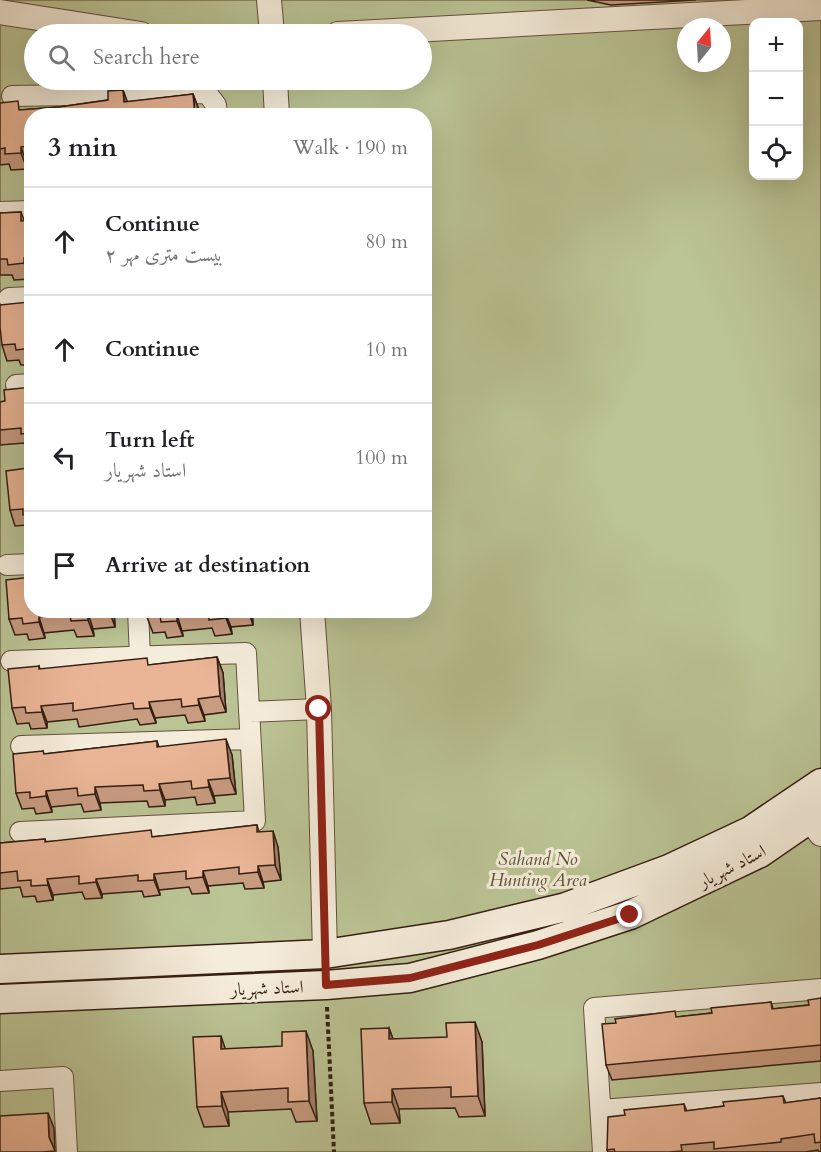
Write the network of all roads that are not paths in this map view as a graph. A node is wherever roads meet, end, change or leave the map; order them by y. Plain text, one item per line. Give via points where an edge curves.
1 (269, 0) edge
2 (821, 8) edge
3 (0, 12) edge
4 (77, 24) edge
5 (271, 24) edge
6 (432, 29) edge
7 (276, 90) edge
8 (12, 96) dead end
9 (216, 108) edge
10 (277, 108) edge
11 (24, 211) edge
12 (0, 212) edge
13 (24, 297) edge
14 (9, 298) dead end
15 (24, 564) edge
16 (7, 565) dead end
17 (138, 618) edge
18 (313, 618) edge
19 (140, 657) junction
20 (11, 662) dead end
21 (319, 709) junction
22 (249, 712) junction
23 (250, 739) junction
24 (21, 746) dead end
25 (821, 783) edge
26 (817, 821) edge
27 (20, 832) dead end
28 (324, 954) junction
29 (0, 969) edge
30 (326, 985) junction
31 (821, 989) edge
32 (0, 999) edge
33 (0, 1081) edge
34 (821, 1093) edge
35 (601, 1110) junction
36 (67, 1152) edge
37 (603, 1152) edge

1 - 5 street
2 - 6 street
3 - 4 street
7 - 10 street
8 - 9 street via 207,93
11 - 12 street
13 - 14 street
15 - 16 street
17 - 19 street
18 - 21 street
19 - 20 street
19 - 22 street via 246,653
21 - 22 street
21 - 28 street
22 - 23 street
23 - 24 street
23 - 27 street via 255,821
25 - 28 main road, استاد شهریار via 750,831 669,869 566,907 449,935
26 - 30 main road, استاد شهریار via 760,854 630,915 538,945 410,978
28 - 29 main road, استاد شهریار
28 - 30 main road
30 - 32 main road, استاد شهریار
31 - 35 street via 594,1008
33 - 36 street via 63,1077
34 - 35 street
35 - 37 street

